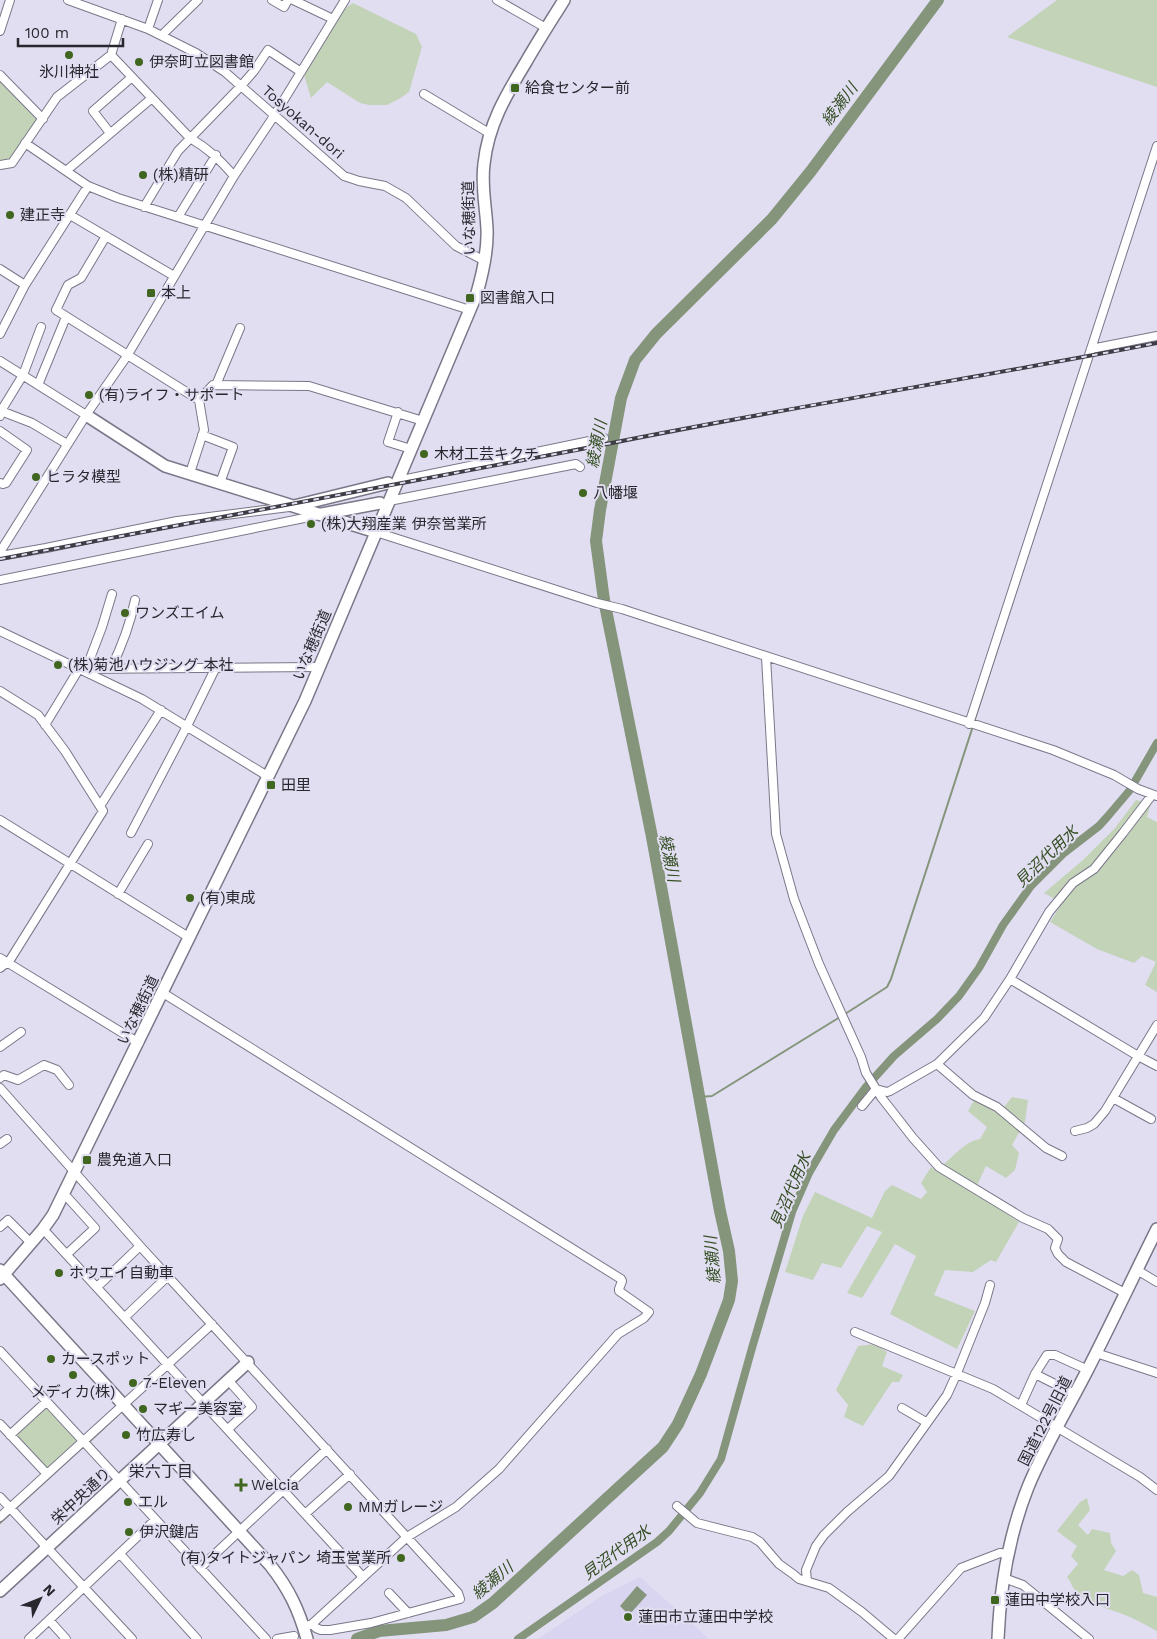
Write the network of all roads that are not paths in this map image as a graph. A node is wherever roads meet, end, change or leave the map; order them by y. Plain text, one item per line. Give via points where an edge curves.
1 (10, 0) edge
2 (69, 0) edge
3 (158, 0) edge
4 (198, 0) edge
5 (272, 0) edge
6 (288, 0) edge
7 (293, 0) edge
8 (345, 0) edge
9 (496, 0) edge
10 (564, 0) edge
11 (122, 19) junction
12 (333, 19) junction
13 (546, 28) junction
14 (148, 29) junction
15 (0, 31) edge
16 (162, 35) junction
17 (111, 55) junction
18 (301, 72) junction
19 (0, 75) edge
20 (132, 77) junction
21 (242, 86) junction
22 (424, 94) dead end
23 (152, 98) junction
24 (274, 116) junction
25 (43, 119) junction
26 (110, 133) junction
27 (489, 133) junction
28 (190, 138) junction
29 (25, 143) junction
30 (1157, 146) edge
31 (216, 155) junction
32 (0, 165) edge
33 (66, 171) junction
34 (234, 176) junction
35 (88, 186) junction
36 (144, 207) junction
37 (70, 215) junction
38 (178, 217) junction
39 (205, 226) junction
40 (106, 236) junction
41 (485, 260) junction
42 (0, 268) edge
43 (174, 276) junction
44 (25, 285) junction
45 (470, 310) junction
46 (66, 317) junction
47 (41, 327) dead end
48 (240, 328) dead end
49 (0, 334) edge
50 (1157, 336) edge
51 (1091, 349) junction
52 (127, 356) junction
53 (0, 361) edge
54 (23, 375) junction
55 (38, 385) junction
56 (216, 385) junction
57 (199, 400) junction
58 (398, 412) junction
59 (0, 413) edge
60 (86, 415) junction
61 (423, 421) junction
62 (0, 431) edge
63 (202, 435) junction
64 (604, 438) dead end
65 (67, 444) junction
66 (411, 449) junction
67 (580, 467) dead end
68 (190, 473) junction
69 (392, 482) junction
70 (0, 483) edge
71 (220, 483) junction
72 (384, 502) junction
73 (294, 506) junction
74 (321, 515) junction
75 (376, 532) junction
76 (0, 552) edge
77 (0, 556) edge
78 (0, 580) edge
79 (112, 594) dead end
80 (135, 600) dead end
81 (0, 631) edge
82 (766, 657) junction
83 (216, 667) junction
84 (320, 667) junction
85 (111, 668) junction
86 (83, 669) junction
87 (0, 691) edge
88 (161, 710) junction
89 (969, 724) junction
90 (45, 725) junction
91 (187, 726) junction
92 (269, 777) junction
93 (1154, 795) edge
94 (100, 806) junction
95 (0, 820) edge
96 (131, 833) dead end
97 (148, 844) dead end
98 (70, 864) junction
99 (118, 894) junction
100 (190, 938) junction
101 (0, 958) edge
102 (8, 962) junction
103 (0, 968) edge
104 (1010, 979) junction
105 (163, 993) junction
106 (1157, 1025) edge
107 (21, 1032) dead end
108 (139, 1043) junction
109 (0, 1047) edge
110 (1138, 1056) junction
111 (937, 1064) junction
112 (1157, 1066) edge
113 (0, 1078) edge
114 (69, 1085) dead end
115 (875, 1087) junction
116 (0, 1089) edge
117 (1113, 1098) junction
118 (862, 1106) dead end
119 (1151, 1119) dead end
120 (1075, 1131) dead end
121 (7, 1139) dead end
122 (0, 1144) edge
123 (1062, 1156) dead end
124 (75, 1172) junction
125 (63, 1195) junction
126 (0, 1227) edge
127 (44, 1229) junction
128 (1157, 1229) edge
129 (31, 1243) junction
130 (140, 1246) junction
131 (67, 1254) junction
132 (1136, 1270) junction
133 (1, 1274) edge
134 (168, 1276) junction
135 (1157, 1282) edge
136 (990, 1285) dead end
137 (96, 1286) junction
138 (1125, 1293) junction
139 (125, 1317) junction
140 (212, 1324) junction
141 (855, 1332) dead end
142 (1096, 1353) junction
143 (1, 1355) edge
144 (248, 1362) junction
145 (168, 1364) junction
146 (1088, 1370) junction
147 (957, 1373) junction
148 (1157, 1373) edge
149 (1035, 1374) junction
150 (228, 1380) junction
151 (1075, 1394) junction
152 (46, 1402) junction
153 (204, 1403) junction
154 (123, 1405) junction
155 (1021, 1405) junction
156 (902, 1408) dead end
157 (926, 1422) junction
158 (0, 1424) edge
159 (1058, 1427) junction
160 (228, 1430) junction
161 (10, 1435) junction
162 (83, 1441) junction
163 (159, 1444) junction
164 (327, 1449) junction
165 (47, 1474) junction
166 (350, 1474) junction
167 (120, 1481) junction
168 (284, 1489) junction
169 (1157, 1490) edge
170 (0, 1497) edge
171 (10, 1508) junction
172 (679, 1508) dead end
173 (305, 1514) junction
174 (0, 1518) edge
175 (155, 1520) junction
176 (239, 1531) junction
177 (407, 1537) junction
178 (48, 1547) junction
179 (120, 1554) junction
180 (1009, 1554) junction
181 (200, 1568) junction
182 (362, 1577) junction
183 (1004, 1578) junction
184 (807, 1581) junction
185 (85, 1588) junction
186 (0, 1591) edge
187 (389, 1593) dead end
188 (408, 1613) junction
189 (49, 1620) junction
190 (307, 1631) edge
191 (294, 1636) dead end
192 (129, 1638) edge
193 (29, 1639) edge
194 (66, 1639) edge
195 (197, 1639) edge
196 (266, 1639) edge
197 (277, 1639) edge
198 (896, 1639) edge
199 (998, 1639) edge
200 (1089, 1639) edge

1 - 15 street
2 - 11 street, Tosyokan-dori
3 - 14 street
4 - 16 street
5 - 6 street via 284,7
7 - 12 street
8 - 12 street
9 - 13 street
10 - 13 street, いな穂街道
11 - 14 street, Tosyokan-dori
11 - 17 street
12 - 18 street
13 - 27 street, いな穂街道 via 503,100
14 - 16 street, Tosyokan-dori
16 - 21 street, Tosyokan-dori via 196,53
17 - 20 street
17 - 25 street via 57,97
18 - 21 street via 268,50
18 - 24 street
19 - 25 street
20 - 23 street
20 - 26 street via 93,111
21 - 24 street, Tosyokan-dori
21 - 28 street
22 - 27 street
23 - 26 street
23 - 28 street
24 - 34 street
24 - 41 street, Tosyokan-dori via 344,176 385,186 406,198 456,246
25 - 29 street
26 - 33 street
27 - 41 street, いな穂街道 via 482,179 487,228
28 - 31 street
28 - 36 street via 178,151
29 - 32 street via 12,163
29 - 33 street
30 - 51 street
31 - 34 street
31 - 38 street
33 - 35 street
34 - 39 street
35 - 36 street
35 - 37 street
36 - 38 street
37 - 40 street
37 - 44 street
38 - 39 street
39 - 43 street
39 - 45 street
40 - 43 street
40 - 46 street via 81,278 68,285 56,310
41 - 45 street, いな穂街道
42 - 44 street
43 - 52 street
44 - 49 street
45 - 61 street, いな穂街道
46 - 52 street
46 - 55 street
47 - 54 street
48 - 56 street
50 - 51 street
51 - 89 street
52 - 57 street
52 - 60 street
53 - 54 street
54 - 55 street
54 - 59 street
55 - 60 street
56 - 57 street
56 - 58 street via 309,386
57 - 63 street
58 - 61 street
58 - 66 street via 388,442
59 - 65 street via 32,423
60 - 65 street
60 - 68 street via 165,466
61 - 66 street, いな穂街道
62 - 70 street via 27,450 6,483
63 - 68 street
63 - 71 street via 232,447
64 - 69 street
65 - 76 street
66 - 69 street, いな穂街道
67 - 72 street via 576,464
68 - 71 street
69 - 72 street, いな穂街道
69 - 73 street
71 - 73 street
72 - 74 street
72 - 75 street, いな穂街道
73 - 74 street
73 - 77 street via 177,521
74 - 75 street
74 - 78 street
75 - 82 street
75 - 84 street, いな穂街道
79 - 86 street via 102,627
80 - 85 street via 130,626
81 - 86 street
82 - 89 street
82 - 115 street via 776,834 794,899 819,964 868,1078
83 - 84 street
83 - 85 street
83 - 91 street
84 - 92 street, いな穂街道
85 - 86 street
86 - 88 street
86 - 90 street
87 - 90 street via 38,715
88 - 91 street
88 - 94 street
89 - 93 street via 1053,750
90 - 94 street
91 - 92 street
91 - 96 street
92 - 100 street, いな穂街道
93 - 104 street via 1094,869 1073,884 1049,912
94 - 98 street via 104,811
95 - 98 street
97 - 99 street
98 - 99 street
98 - 102 street
99 - 100 street
100 - 105 street, いな穂街道
101 - 102 street
102 - 103 street
102 - 108 street
104 - 110 street
104 - 111 street via 984,1018
105 - 108 street, いな穂街道
105 - 177 street via 621,1279 619,1291 649,1312 618,1334 500,1469 456,1507
106 - 110 street
107 - 109 street
108 - 124 street, いな穂街道
110 - 112 street
110 - 117 street
111 - 115 street via 890,1091
111 - 123 street via 973,1095 998,1108 1046,1148
113 - 114 street via 4,1074 18,1080 44,1065 57,1070
115 - 118 street
115 - 138 street via 939,1166 1023,1218 1048,1229 1058,1239 1055,1248 1066,1262
116 - 124 street
117 - 119 street
117 - 120 street via 1094,1124
121 - 122 street
124 - 125 street, いな穂街道
124 - 130 street
125 - 127 street, いな穂街道
125 - 131 street via 95,1228
126 - 129 street via 8,1220
127 - 129 street, いな穂街道
127 - 131 street
128 - 132 street, 国道122号旧道
129 - 133 street, いな穂街道
130 - 134 street
130 - 137 street
131 - 137 street
132 - 135 street
132 - 138 street, 国道122号旧道
133 - 154 street
134 - 139 street
134 - 140 street
136 - 147 street
137 - 139 street
138 - 142 street, 国道122号旧道
139 - 145 street
140 - 144 street
140 - 145 street
141 - 147 street
142 - 146 street, 国道122号旧道
142 - 148 street
143 - 152 street
144 - 150 street, 栄中央通り
144 - 164 street
145 - 153 street
145 - 154 street
146 - 149 street via 1055,1355 1046,1355
146 - 151 street, 国道122号旧道
147 - 155 street
147 - 157 street via 947,1395
149 - 151 street
149 - 155 street
150 - 153 street, 栄中央通り
150 - 160 street via 252,1407
151 - 159 street, 国道122号旧道
152 - 161 street
152 - 162 street
153 - 160 street
153 - 163 street, 栄中央通り
154 - 162 street
154 - 163 street
155 - 159 street
156 - 157 street
157 - 184 street via 889,1476 824,1535 806,1570
158 - 161 street
159 - 169 street
159 - 180 street, 国道122号旧道 via 1024,1498
160 - 168 street
161 - 165 street
162 - 165 street
162 - 167 street
163 - 167 street, 栄中央通り
163 - 176 street
164 - 166 street
164 - 168 street
165 - 171 street
166 - 173 street
166 - 177 street
167 - 175 street
167 - 178 street, 栄中央通り
168 - 173 street
168 - 176 street
170 - 171 street
171 - 174 street
171 - 178 street
172 - 184 street via 697,1523 752,1537 779,1564
173 - 182 street
175 - 179 street
175 - 181 street
176 - 181 street
176 - 190 street via 285,1585
177 - 182 street
177 - 188 street via 458,1592 460,1599
178 - 185 street
178 - 186 street, 栄中央通り
179 - 185 street
179 - 195 street
180 - 183 street, 国道122号旧道
180 - 198 street via 1000,1554 961,1568
181 - 196 street
182 - 190 street
183 - 199 street, 国道122号旧道
183 - 200 street via 1023,1585
184 - 198 street via 829,1588
185 - 189 street
185 - 192 street
187 - 188 street
188 - 190 street via 371,1623
189 - 193 street
189 - 194 street
191 - 197 street

